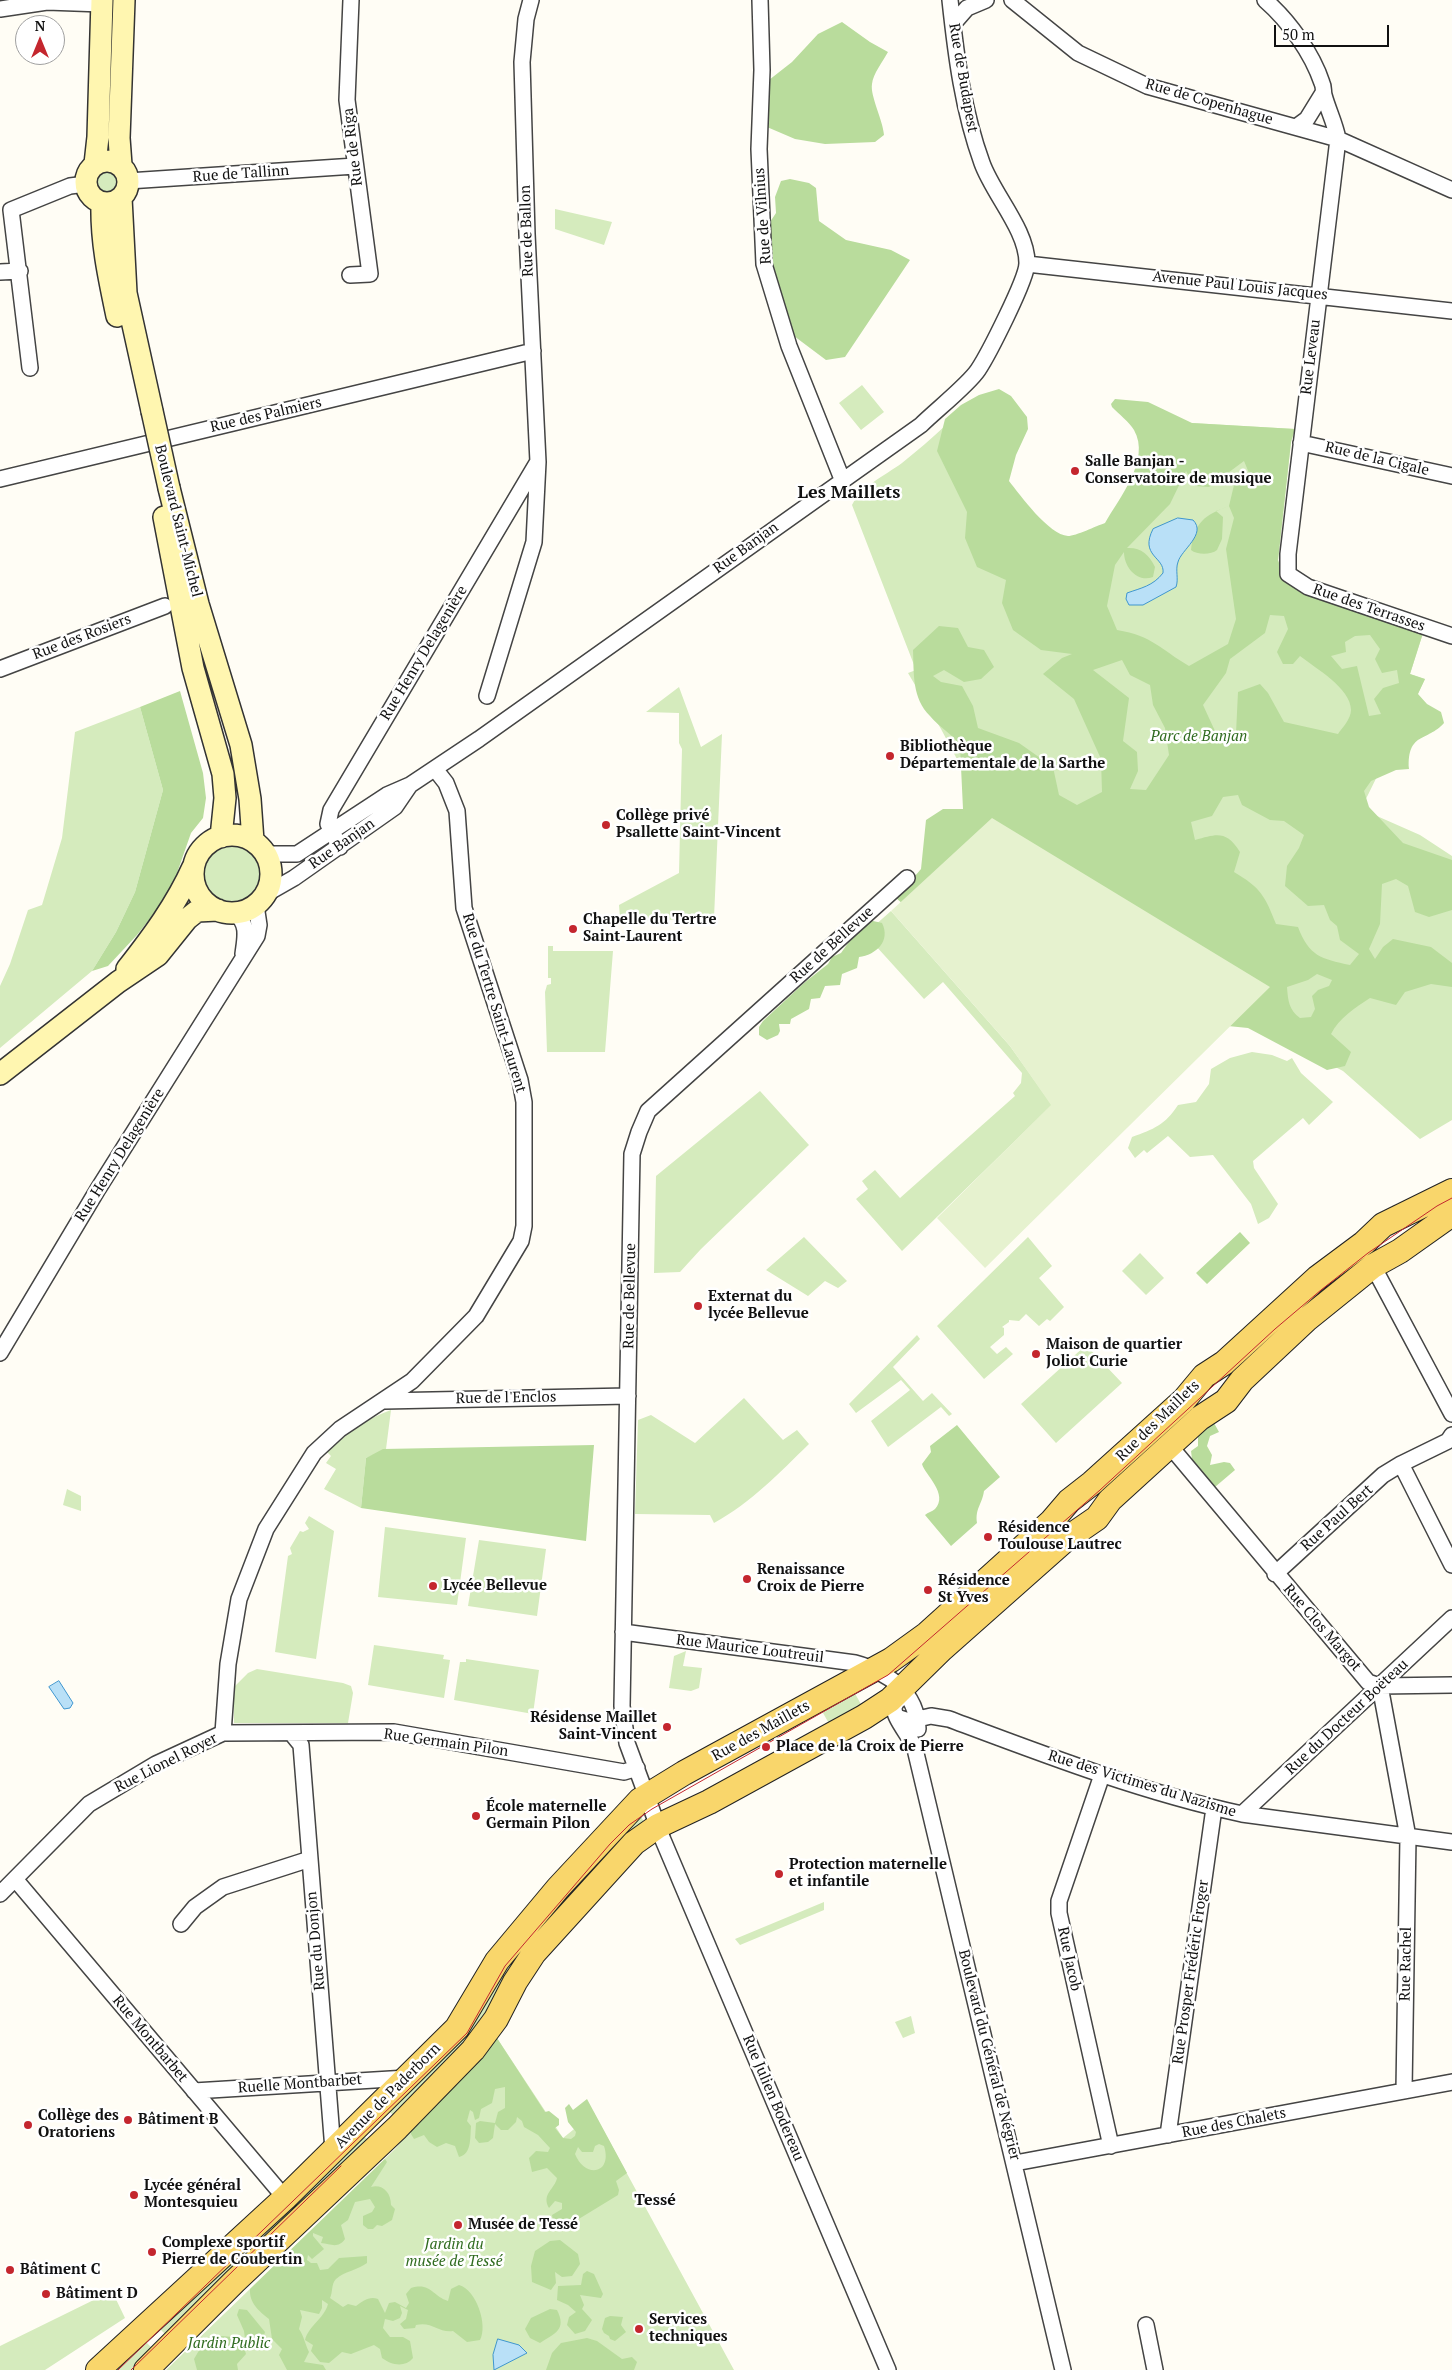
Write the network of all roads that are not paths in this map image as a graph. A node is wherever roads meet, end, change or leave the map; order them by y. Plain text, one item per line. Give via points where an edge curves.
1 (124, 0) edge
2 (351, 0) edge
3 (531, 0) edge
4 (760, 0) edge
5 (950, 0) edge
6 (986, 0) edge
7 (1012, 0) edge
8 (1265, 0) edge
9 (102, 2) edge
10 (0, 9) edge
11 (953, 24) junction
12 (1323, 93) junction
13 (1296, 127) junction
14 (1338, 139) junction
15 (95, 164) junction
16 (355, 166) junction
17 (86, 184) junction
18 (118, 187) junction
19 (1452, 190) edge
20 (1027, 264) junction
21 (20, 271) junction
22 (0, 272) edge
23 (350, 275) dead end
24 (1318, 294) junction
25 (1452, 311) edge
26 (533, 352) junction
27 (30, 368) dead end
28 (1301, 443) junction
29 (538, 462) junction
30 (1452, 476) edge
31 (0, 479) edge
32 (842, 479) junction
33 (164, 489) junction
34 (1288, 574) joint
35 (165, 606) dead end
36 (1452, 636) edge
37 (0, 669) edge
38 (487, 696) dead end
39 (435, 769) junction
40 (410, 785) junction
41 (332, 831) junction
42 (221, 836) junction
43 (340, 847) junction
44 (259, 848) junction
45 (194, 866) junction
46 (907, 878) dead end
47 (261, 899) junction
48 (226, 911) junction
49 (243, 958) junction
50 (118, 982) junction
51 (0, 1074) edge
52 (1452, 1191) edge
53 (1452, 1214) edge
54 (1374, 1266) junction
55 (0, 1352) edge
56 (628, 1396) junction
57 (384, 1400) junction
58 (1452, 1414) edge
59 (1452, 1435) edge
60 (1170, 1446) junction
61 (1401, 1464) junction
62 (1452, 1565) edge
63 (1275, 1574) junction
64 (1452, 1618) edge
65 (623, 1632) junction
66 (876, 1669) junction
67 (1452, 1685) edge
68 (1380, 1686) junction
69 (893, 1706) junction
70 (917, 1719) junction
71 (223, 1733) junction
72 (292, 1734) junction
73 (913, 1740) junction
74 (637, 1768) junction
75 (1102, 1775) junction
76 (647, 1795) junction
77 (1214, 1808) junction
78 (1242, 1814) junction
79 (658, 1826) junction
80 (1408, 1837) junction
81 (1452, 1842) edge
82 (310, 1859) junction
83 (15, 1879) junction
84 (0, 1894) edge
85 (181, 1924) dead end
86 (407, 2078) junction
87 (328, 2082) junction
88 (1452, 2082) edge
89 (1404, 2090) junction
90 (194, 2092) junction
91 (1168, 2135) junction
92 (1111, 2146) junction
93 (333, 2150) junction
94 (1016, 2164) junction
95 (285, 2198) junction
96 (1146, 2325) dead end
97 (98, 2370) edge
98 (146, 2370) edge
99 (888, 2370) edge
100 (1063, 2370) edge
101 (1155, 2370) edge

1 - 18 main road, Boulevard Saint-Michel
2 - 16 street, Rue de Riga via 347,100
3 - 26 street, Rue de Ballon via 522,62
4 - 32 street, Rue de Vilnius via 759,149 764,264 789,346
5 - 11 street, Rue de Budapest
6 - 11 street via 967,8
7 - 13 street, Rue de Copenhague via 1078,53 1147,86
8 - 12 street via 1278,12 1313,61
9 - 10 street via 47,2
9 - 15 main road
11 - 20 street, Rue de Budapest via 969,123 983,166 1017,230
12 - 13 street via 1306,119
12 - 14 street
13 - 14 street, Rue de Copenhague
14 - 19 street, Rue de Copenhague
14 - 24 street, Rue Leveau
15 - 17 main road via 90,169
15 - 18 main road via 108,160
16 - 18 street, Rue de Tallinn
16 - 23 street, Rue de Riga via 370,274
17 - 18 main road via 92,197
17 - 21 street via 70,186 11,210
18 - 33 main road, Boulevard Saint-Michel via 101,226 105,262
20 - 24 street, Avenue Paul Louis Jacques
20 - 32 street, Rue Banjan via 1020,286 978,372 920,425
21 - 22 street
21 - 27 street
24 - 25 street, Avenue Paul Louis Jacques
24 - 28 street, Rue Leveau
26 - 29 street, Rue de Ballon
26 - 31 street, Rue des Palmiers
28 - 30 street, Rue de la Cigale
28 - 34 street, Rue Leveau
29 - 38 street, Rue de Ballon via 534,542
29 - 41 street, Rue Henry Delagenière via 331,810 328,824
32 - 39 street, Rue Banjan
33 - 42 main road, Boulevard Saint-Michel via 193,668 223,774 225,798
33 - 44 main road, Boulevard Saint-Michel via 241,745
34 - 36 street, Rue des Terrasses via 1308,587
35 - 37 street, Rue des Rosiers
39 - 40 street, Rue Banjan
39 - 57 street, Rue du Tertre Saint-Laurent via 446,784 457,811 464,908 520,1080 524,1102 524,1226 521,1240 476,1316 421,1372
40 - 41 street, Rue Banjan via 387,795
40 - 43 street, Rue Banjan via 394,807
41 - 43 street, Rue Henry Delagenière
41 - 44 street, Rue Banjan via 297,854
42 - 44 main road via 238,836
42 - 45 main road via 203,848
43 - 47 street, Rue Banjan
44 - 47 main road via 270,863 271,876
45 - 48 main road via 197,892 204,901
45 - 50 main road via 168,913
46 - 56 street, Rue de Bellevue via 648,1111 632,1154
47 - 48 main road
47 - 49 street, Rue Henry Delagenière via 257,936
48 - 49 street, Rue Henry Delagenière via 242,918 246,933
48 - 50 main road via 197,911 186,919 158,956
49 - 55 street, Rue Henry Delagenière
50 - 51 main road
52 - 66 main road, Rue des Maillets via 1383,1225 1322,1274 1224,1363 1204,1376 1184,1400 1069,1501 1052,1522 927,1634
53 - 54 main road, Rue des Maillets
54 - 58 street
54 - 60 main road, Rue des Maillets via 1306,1320 1242,1380 1230,1398 1200,1418
56 - 57 street, Rue de l'Enclos
56 - 65 street, Rue de Bellevue
57 - 71 street, Rue du Tertre Saint-Laurent via 340,1429 314,1453 266,1530 239,1599 228,1664
59 - 61 street, Rue Paul Bert via 1448,1441
60 - 63 street, Rue Clos Margot
60 - 69 main road, Rue des Maillets via 1110,1500 1096,1518 1058,1546 942,1649
61 - 62 street
61 - 63 street, Rue Paul Bert via 1383,1475
63 - 68 street, Rue Clos Margot via 1368,1682
64 - 68 street, Rue du Docteur Boëteau
65 - 66 street, Rue Maurice Loutreuil via 855,1662
65 - 74 street, Rue de Bellevue via 622,1706 627,1743
66 - 69 street via 894,1680
66 - 76 main road, Rue des Maillets
67 - 68 street
68 - 78 street, Rue du Docteur Boëteau
68 - 80 street
69 - 70 street, Rue des Victimes du Nazisme via 909,1721
69 - 70 street via 913,1707
69 - 73 street, Boulevard du Général de Négrier
69 - 79 main road, Rue des Maillets
70 - 73 street, Boulevard du Général de Négrier via 919,1729
70 - 75 street, Rue des Victimes du Nazisme via 931,1716 949,1720
71 - 72 street, Rue Germain Pilon via 275,1731
71 - 83 street, Rue Lionel Royer via 156,1764 89,1804
72 - 74 street, Rue Germain Pilon via 394,1732 624,1772
72 - 82 street, Rue du Donjon via 301,1745
73 - 94 street, Boulevard du Général de Négrier
74 - 76 street, Rue de Bellevue
75 - 77 street, Rue des Victimes du Nazisme
75 - 92 street, Rue Jacob via 1059,1902 1059,1913
76 - 79 street, Rue de Bellevue
76 - 86 main road, Avenue de Paderborn via 558,1888 497,1961 457,2028
77 - 78 street, Rue des Victimes du Nazisme
77 - 91 street, Rue Prosper Frédéric Froger
78 - 80 street, Rue des Victimes du Nazisme
79 - 98 main road, Avenue de Paderborn via 634,1842 534,1953 474,2050
79 - 99 street, Rue Julien Bodereau
80 - 81 street, Rue des Victimes du Nazisme
80 - 89 street, Rue Rachel
82 - 85 street via 223,1887 195,1907
82 - 87 street, Rue du Donjon
83 - 84 street, Rue Lionel Royer
83 - 90 street, Rue Montbarbet
86 - 87 street, Ruelle Montbarbet
86 - 93 main road, Avenue de Paderborn
87 - 90 street, Ruelle Montbarbet
87 - 93 street, Rue du Donjon
88 - 89 street, Rue des Chalets
89 - 91 street, Rue des Chalets
90 - 95 street, Rue Montbarbet
91 - 92 street, Rue des Chalets
92 - 94 street, Rue des Chalets
93 - 95 main road, Avenue de Paderborn
94 - 100 street, Boulevard du Général de Négrier
95 - 97 main road, Avenue de Paderborn
96 - 101 street

